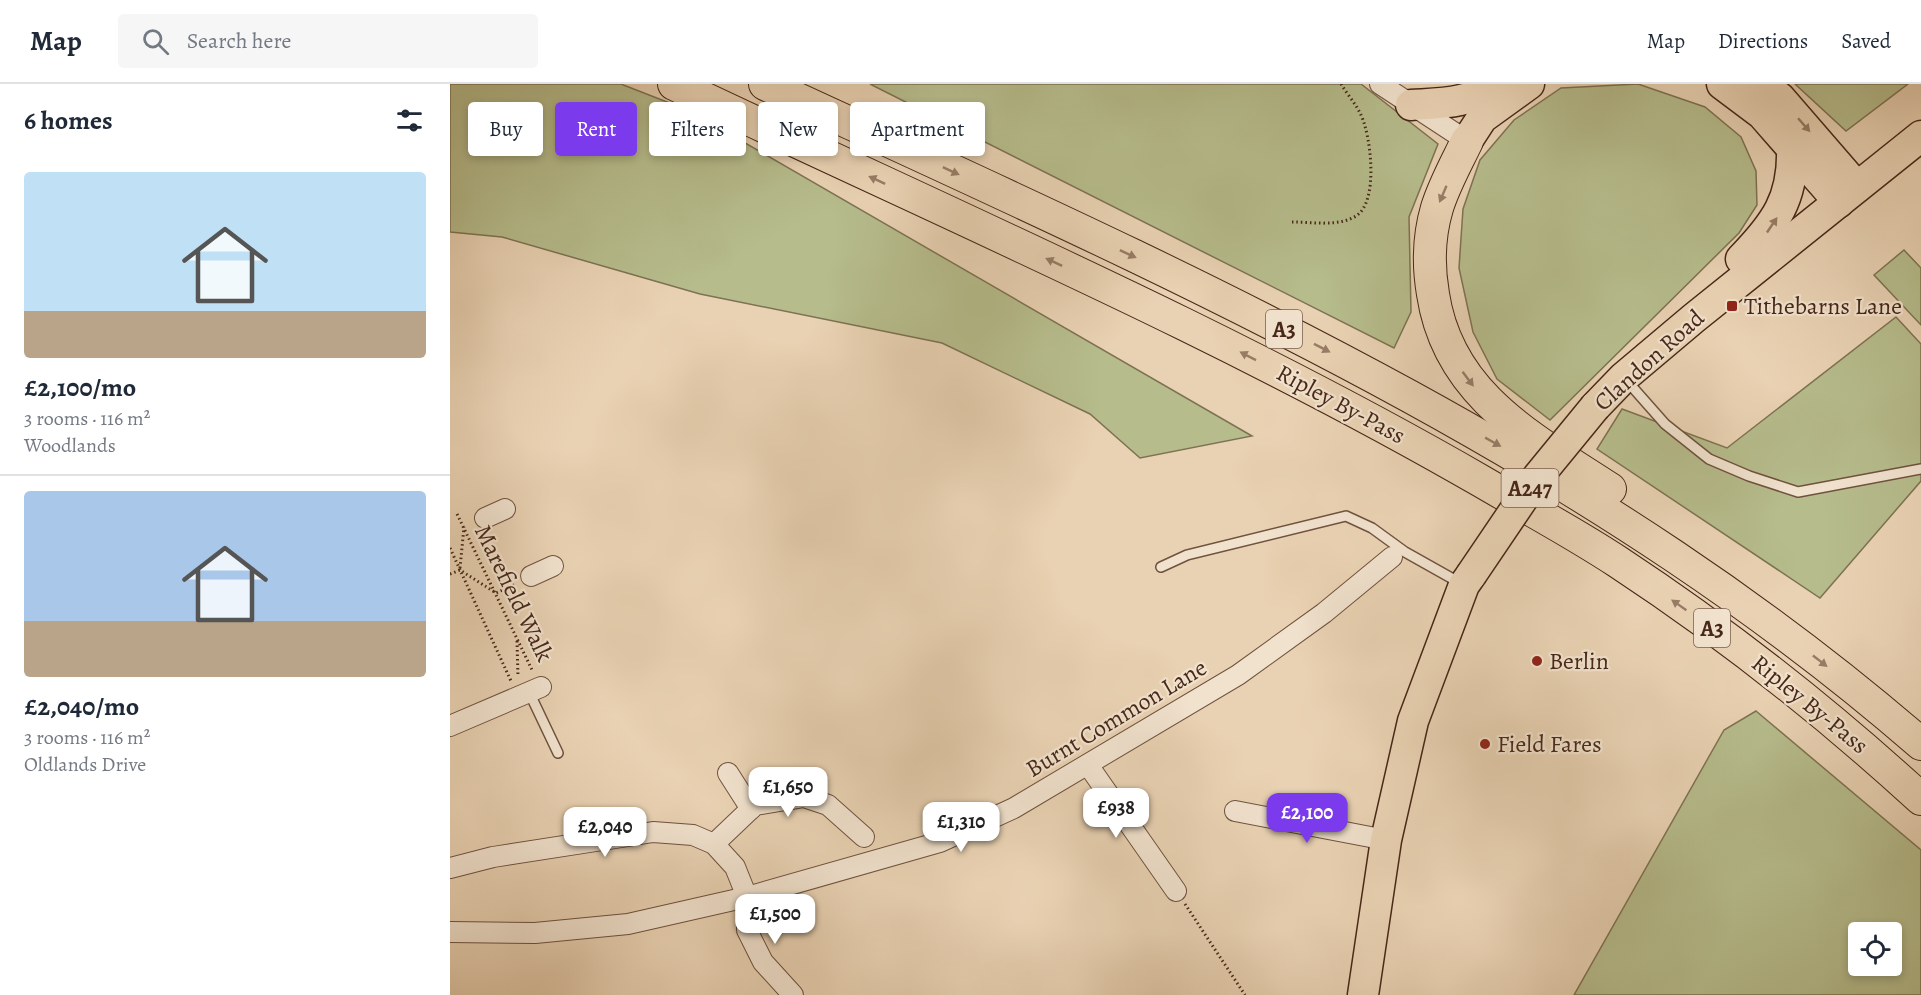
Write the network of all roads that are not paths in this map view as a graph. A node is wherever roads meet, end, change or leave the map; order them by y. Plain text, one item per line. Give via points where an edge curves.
1 (674, 84) edge
2 (765, 84) edge
3 (1380, 84) edge
4 (1494, 84) edge
5 (1529, 84) edge
6 (1722, 84) edge
7 (1762, 84) edge
8 (1411, 105) junction
9 (1921, 136) edge
10 (1467, 141) junction
11 (1792, 147) junction
12 (1848, 194) junction
13 (1694, 318) junction
14 (1624, 377) junction
15 (1921, 469) edge
16 (505, 509) dead end
17 (485, 518) dead end
18 (1399, 555) junction
19 (553, 566) dead end
20 (1161, 567) dead end
21 (531, 576) road end
22 (1467, 580) junction
23 (1774, 625) junction
24 (530, 692) joint
25 (450, 726) edge
26 (1921, 744) edge
27 (558, 753) dead end
28 (1088, 765) junction
29 (728, 773) dead end
30 (1921, 799) edge
31 (751, 809) junction
32 (1235, 811) dead end
33 (864, 837) dead end
34 (1386, 840) junction
35 (714, 844) junction
36 (450, 868) edge
37 (1176, 891) road end
38 (747, 897) junction
39 (450, 932) edge
40 (793, 995) edge
41 (1363, 995) edge

30 -> 1 highway, Ripley By-Pass / A3 via 1750,655 1551,520 1396,432 1128,296
2 -> 23 highway, Ripley By-Pass / A3 via 1326,350 1505,449 1641,532
3 - 8 street
4 - 8 main road via 1465,100
5 - 10 main road via 1482,118
6 - 11 main road via 1762,114
7 -> 12 main road via 1780,98
8 - 10 street
9 - 12 main road, Clandon Road / A247
10 -> 23 highway via 1438,207 1431,240 1430,276 1436,314 1459,366 1485,398 1529,436 1684,536 1727,573
11 - 12 main road
13 -> 11 main road via 1767,232 1780,211 1789,191
12 - 13 main road, Clandon Road / A247
13 - 14 main road, Clandon Road / A247
14 - 15 lane via 1665,424 1709,459 1758,480 1798,492
14 - 22 main road, Clandon Road / A247, bridge via 1536,479
16 - 17 street
18 - 20 lane via 1372,528 1346,516 1187,555
18 - 22 lane
18 - 28 street, Burnt Common Lane via 1238,675
19 - 21 street
22 - 34 main road, Clandon Road / A247 via 1413,721
23 -> 26 highway, Ripley By-Pass / A3
24 - 25 street
24 - 27 lane
28 - 37 street
28 - 38 street, Burnt Common Lane via 1014,808 940,842
29 - 31 street
31 - 33 street via 804,797 828,805
31 - 35 street
32 - 34 street
34 - 41 main road, Clandon Road / A247
35 - 36 street via 693,835 653,832 493,857
35 - 38 street via 735,867
38 - 39 street, Burnt Common Lane via 628,924 535,933
38 - 40 street via 747,930 763,962

